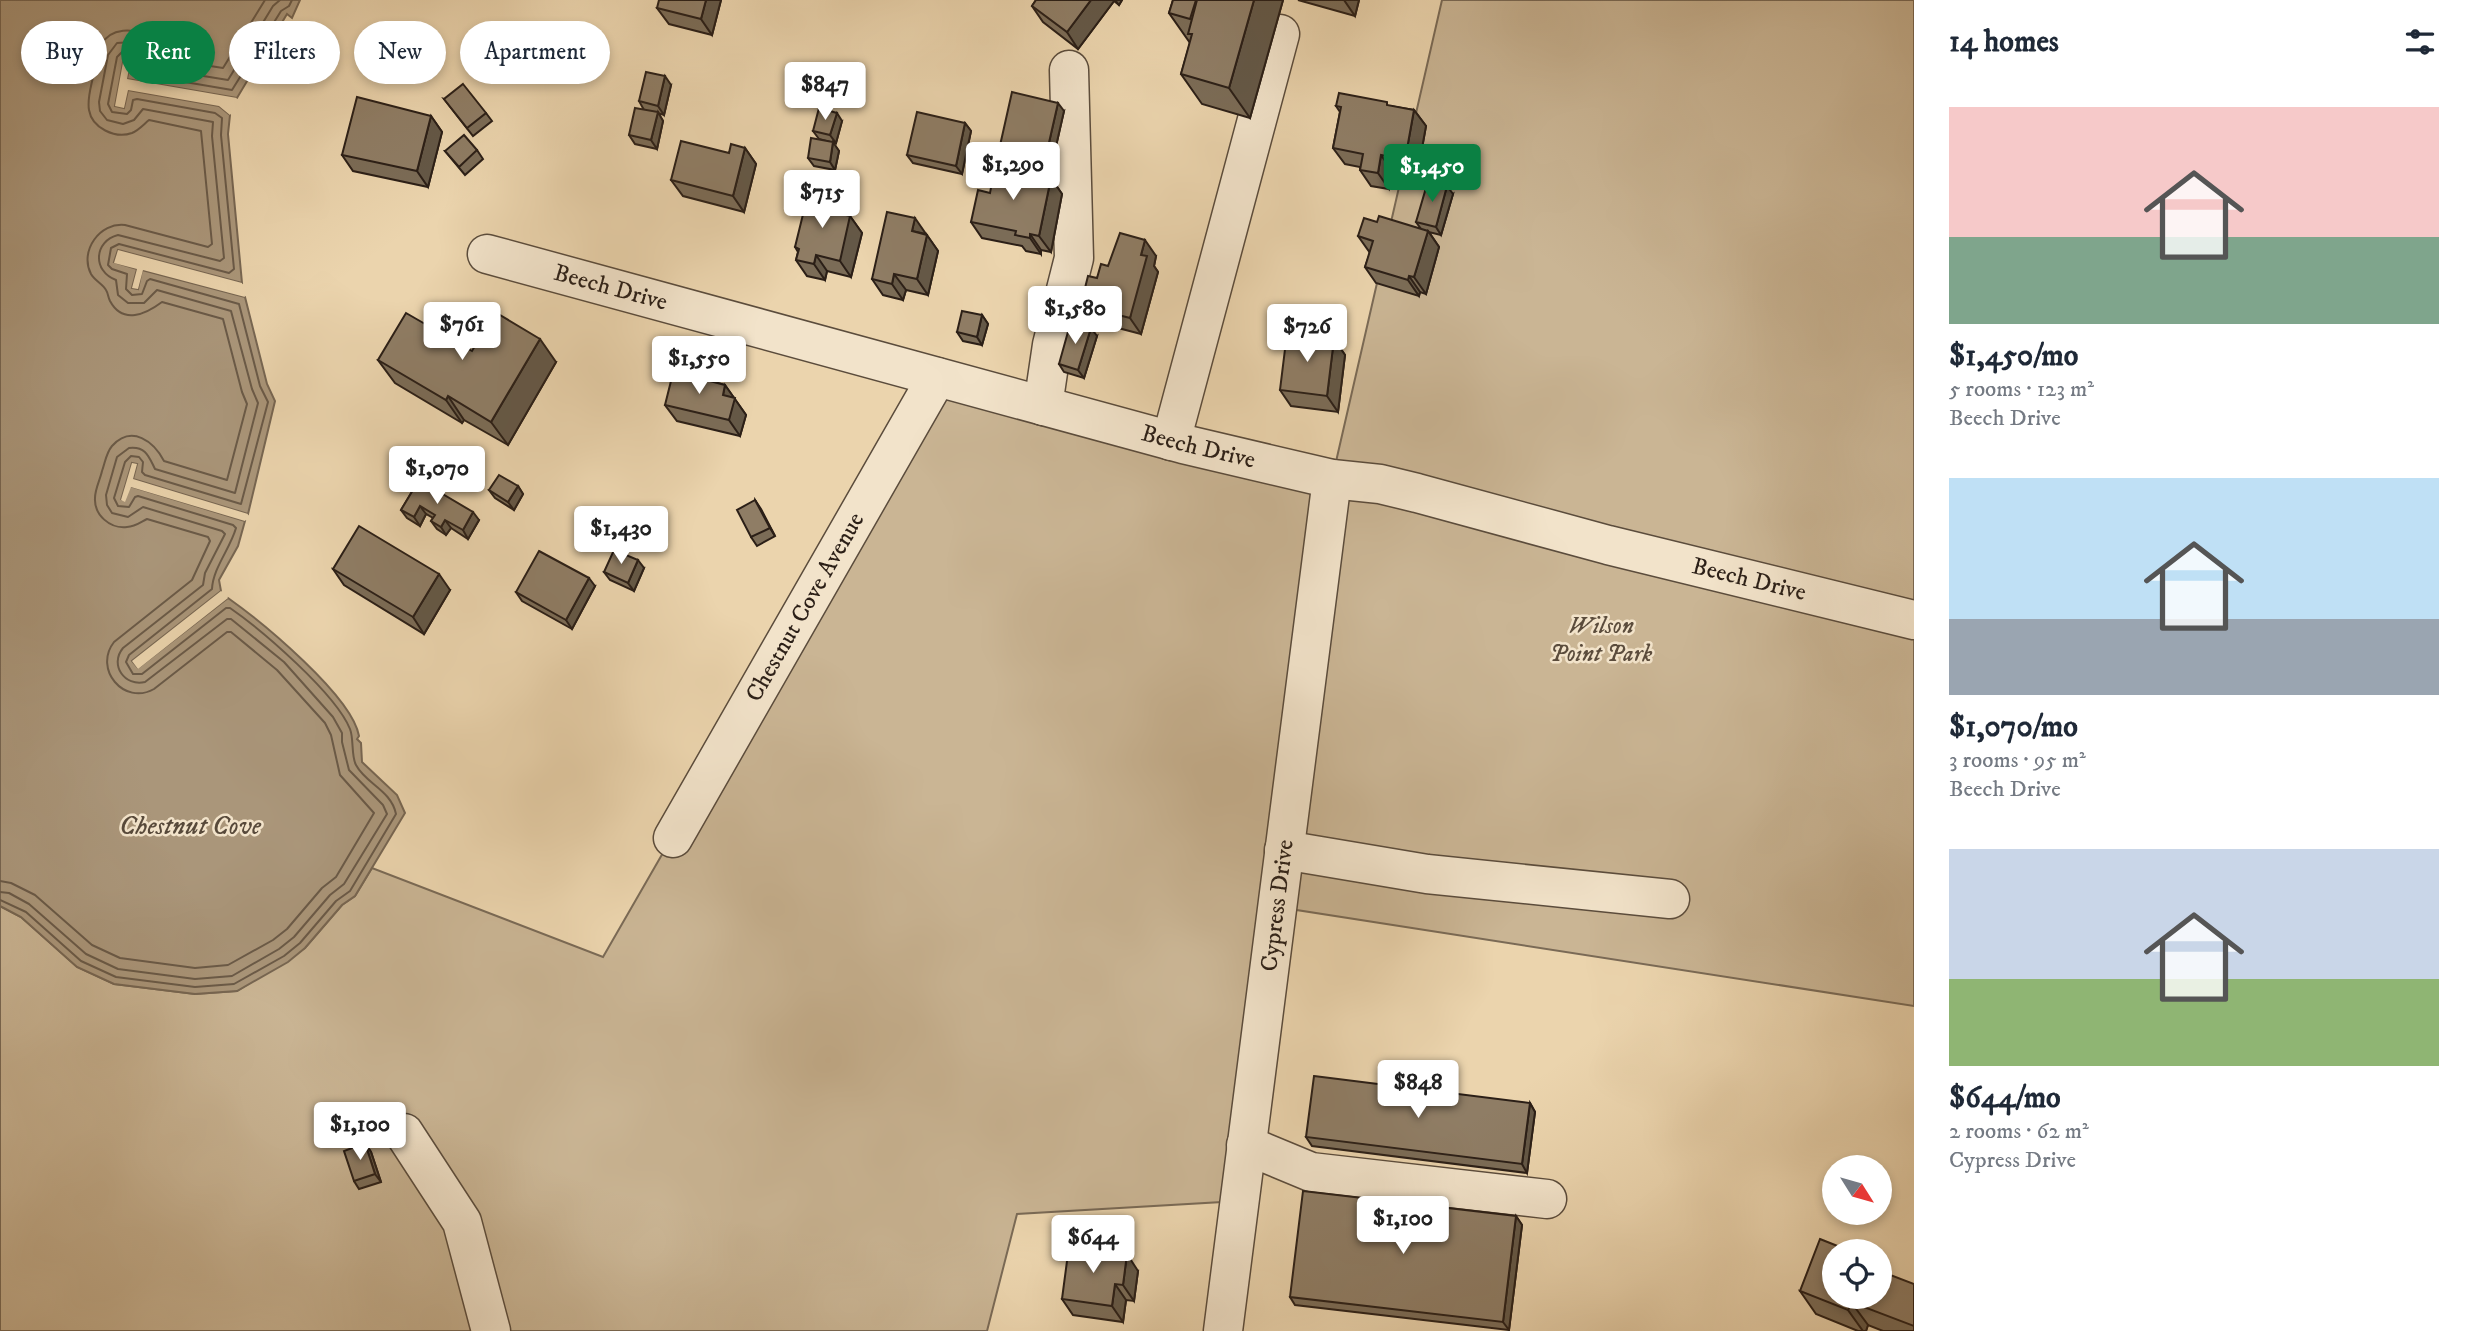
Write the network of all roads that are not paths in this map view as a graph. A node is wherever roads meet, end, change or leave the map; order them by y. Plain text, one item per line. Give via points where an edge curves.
1 (1280, 34) dead end
2 (1069, 70) dead end
3 (487, 254) dead end
4 (937, 377) junction
5 (1043, 406) junction
6 (1171, 441) junction
7 (1332, 479) junction
8 (1914, 620) edge
9 (673, 838) dead end
10 (1284, 850) junction
11 (1670, 899) dead end
12 (404, 1133) dead end
13 (1246, 1145) junction
14 (1547, 1199) dead end
15 (491, 1331) edge
16 (1223, 1331) edge

1 - 6 street
2 - 5 street via 1074,258 1052,345
3 - 4 street, Beech Drive
4 - 5 street, Beech Drive
4 - 9 street, Chestnut Cove Avenue
5 - 6 street, Beech Drive
6 - 7 street, Beech Drive
7 - 8 street, Beech Drive via 1380,484
7 - 10 street, Cypress Drive
10 - 11 street via 1427,874
10 - 13 street, Cypress Drive
12 - 15 street via 462,1222
13 - 14 street via 1311,1172
13 - 16 street, Cypress Drive

